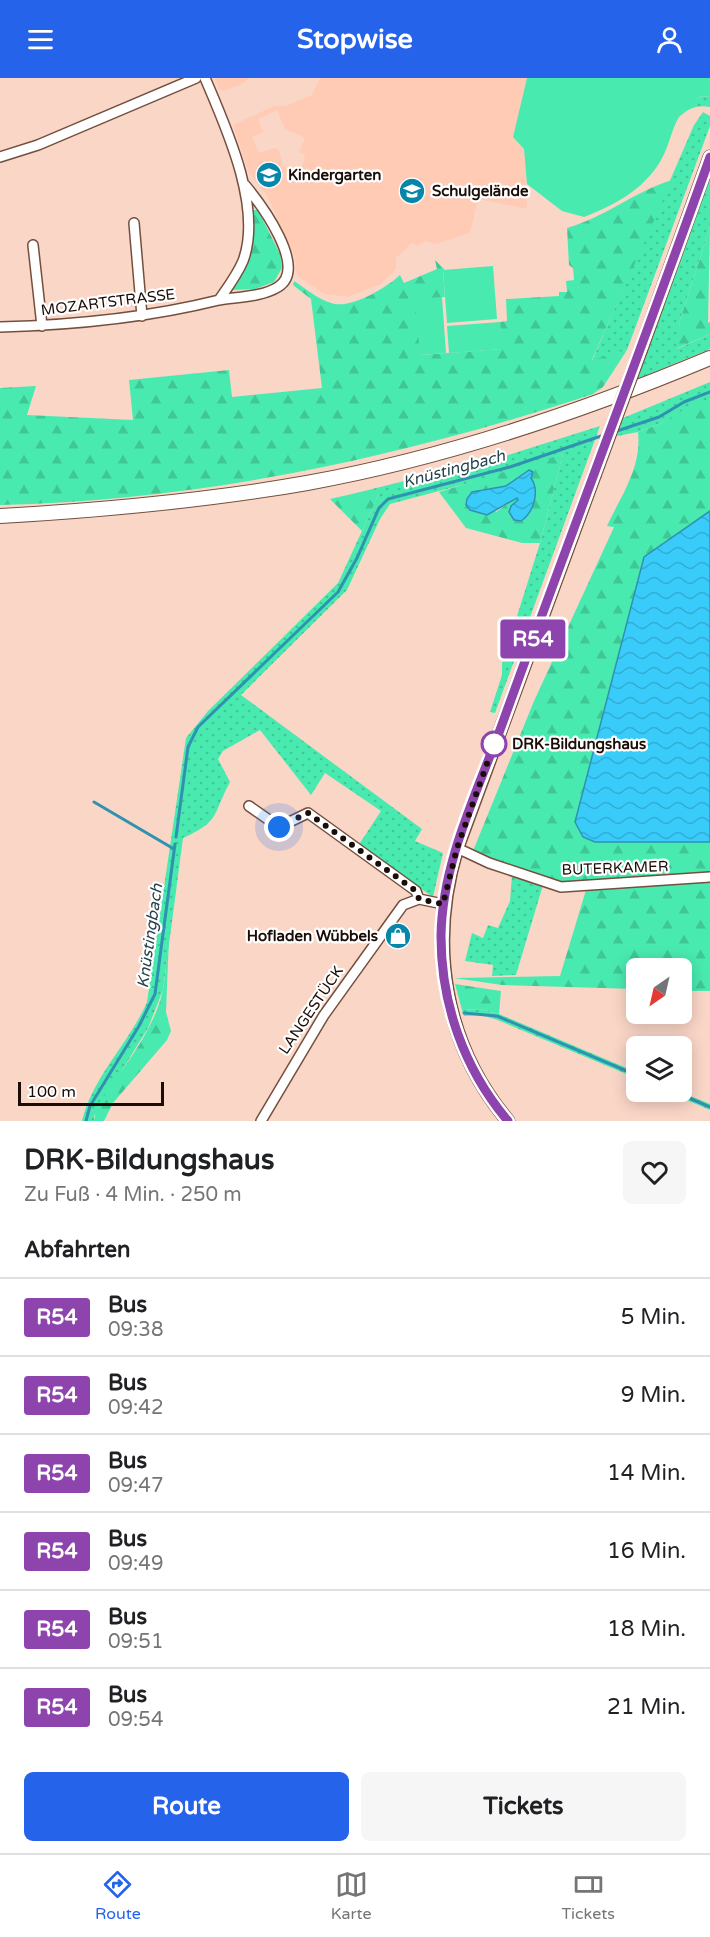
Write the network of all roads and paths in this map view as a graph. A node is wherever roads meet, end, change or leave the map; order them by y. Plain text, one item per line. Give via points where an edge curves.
1 (196, 78) edge
2 (205, 78) edge
3 (710, 157) edge
4 (0, 158) edge
5 (245, 185) junction
6 (134, 223) dead end
7 (33, 245) dead end
8 (219, 300) junction
9 (142, 316) junction
10 (42, 326) junction
11 (0, 327) edge
12 (710, 358) edge
13 (0, 516) edge
14 (249, 806) dead end
15 (457, 848) junction
16 (710, 877) edge
17 (419, 899) junction
18 (443, 904) junction
19 (261, 1121) edge
20 (508, 1121) edge

1 - 4 street
2 - 5 street, MOZARTSTRASSE
3 - 15 main road, bridge
5 - 8 street, MOZARTSTRASSE via 244,259
5 - 8 street, MOZARTSTRASSE via 274,227 289,274 283,284 272,290
6 - 9 street
7 - 10 street
8 - 9 street, MOZARTSTRASSE
9 - 10 street, MOZARTSTRASSE
10 - 11 street, MOZARTSTRASSE
12 - 13 main road via 601,401 510,431 309,483 98,510
14 - 17 street via 279,827 308,813 416,891
15 - 16 street, BUTERKAMER via 561,886
15 - 18 main road
17 - 18 street
17 - 19 street, LANGESTÜCK via 403,904 324,1015
18 - 20 main road via 442,962 452,1018 471,1068

